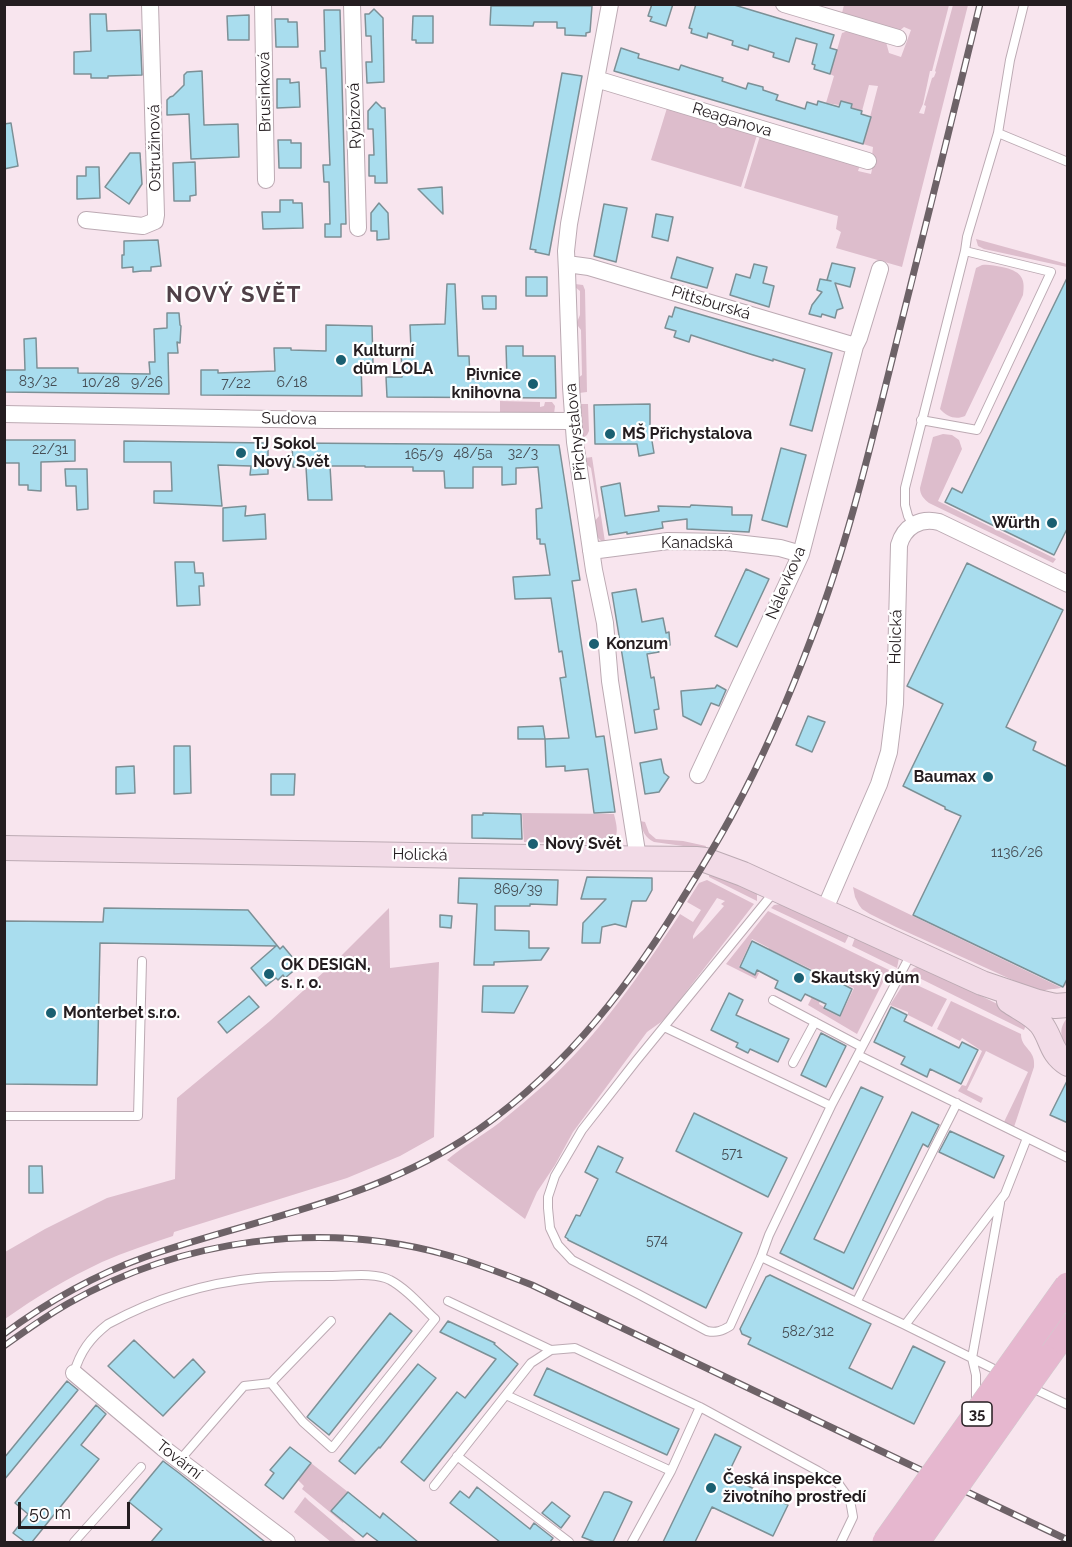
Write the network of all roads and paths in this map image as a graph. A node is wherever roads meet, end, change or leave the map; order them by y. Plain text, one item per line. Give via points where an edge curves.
1 (150, 4) edge
2 (263, 4) edge
3 (352, 4) edge
4 (610, 4) edge
5 (784, 4) edge
6 (1024, 4) edge
7 (898, 38) dead end
8 (596, 79) junction
9 (998, 133) junction
10 (868, 160) dead end
11 (1068, 162) edge
12 (266, 180) dead end
13 (86, 220) dead end
14 (358, 228) dead end
15 (965, 251) junction
16 (567, 264) junction
17 (880, 269) dead end
18 (855, 346) junction
19 (4, 414) edge
20 (921, 420) junction
21 (573, 421) junction
22 (913, 525) junction
23 (591, 551) junction
24 (801, 554) junction
25 (1068, 584) edge
26 (698, 775) dead end
27 (4, 848) edge
28 (638, 858) junction
29 (776, 889) junction
30 (824, 911) junction
31 (912, 951) junction
32 (142, 961) dead end
33 (971, 979) junction
34 (773, 1000) dead end
35 (1068, 1006) edge
36 (815, 1022) junction
37 (664, 1027) junction
38 (1052, 1046) junction
39 (860, 1051) junction
40 (793, 1063) dead end
41 (1068, 1064) edge
42 (957, 1103) junction
43 (831, 1106) junction
44 (4, 1116) edge
45 (1027, 1138) junction
46 (1068, 1158) edge
47 (1001, 1200) junction
48 (761, 1257) junction
49 (1068, 1286) edge
50 (448, 1301) dead end
51 (857, 1301) junction
52 (331, 1321) dead end
53 (905, 1325) junction
54 (1068, 1327) edge
55 (551, 1350) junction
56 (972, 1358) junction
57 (74, 1373) joint
58 (1012, 1378) dead end
59 (271, 1383) junction
60 (1022, 1383) dead end
61 (506, 1395) junction
62 (1068, 1405) edge
63 (700, 1407) junction
64 (968, 1443) dead end
65 (966, 1454) dead end
66 (457, 1456) junction
67 (179, 1461) junction
68 (964, 1464) dead end
69 (141, 1467) dead end
70 (671, 1471) junction
71 (434, 1486) dead end
72 (74, 1542) edge
73 (287, 1542) edge
74 (569, 1542) edge
75 (632, 1542) edge
76 (841, 1542) edge
77 (886, 1542) edge
78 (911, 1542) edge
79 (923, 1542) edge

1 - 13 street, Ostružinová via 155,221 143,226
2 - 12 street, Brusinková
3 - 14 street, Rybízová
4 - 8 street, Přichystalova
5 - 7 street
6 - 9 lane
8 - 10 street, Reaganova
8 - 16 street, Přichystalova via 569,224
9 - 11 lane
9 - 15 lane
15 - 20 lane
15 - 20 lane via 1051,272 976,430
16 - 18 street, Pittsburská via 589,267
16 - 21 street, Přichystalova
17 - 18 street, Nálevkova
18 - 24 street, Nálevkova
19 - 21 street, Sudova
20 - 22 lane via 904,492
21 - 23 street, Přichystalova
22 - 25 street via 930,520 939,522
22 - 30 street, Holická via 903,534 899,545 894,712 887,761
23 - 24 street, Kanadská via 668,541 728,542
23 - 28 street, Přichystalova
24 - 26 street, Nálevkova
27 - 28 street, Holická
28 - 29 street, Holická via 705,860
29 - 30 street, Holická
29 - 37 lane
30 - 31 street, Holická
31 - 33 street, Holická
31 - 39 lane
32 - 44 lane via 138,1116
33 - 35 street, Holická via 1038,1002
33 - 38 street, Holická via 1036,1020
34 - 36 lane
35 - 38 street, Holická via 1052,1022
36 - 39 lane
36 - 40 lane
37 - 43 lane
37 - 48 lane via 582,1130 555,1176 548,1197 550,1228 564,1253 581,1266 707,1332 716,1333 730,1326
38 - 41 street, Holická
39 - 42 lane
39 - 43 lane
42 - 45 lane
42 - 51 lane
43 - 48 lane
45 - 46 lane
45 - 47 lane
47 - 53 lane
47 - 56 lane
48 - 51 lane
49 - 77 main road, 35, bridge
50 - 55 lane
51 - 53 lane
52 - 59 lane
53 - 56 lane
54 - 79 main road, 35, bridge
55 - 61 lane via 531,1363
55 - 63 lane via 576,1348
56 - 58 lane
56 - 64 lane via 976,1405
57 - 59 lane via 81,1352 108,1324 174,1295 226,1282 366,1275 388,1279 435,1319 332,1448 303,1422
57 - 67 street, Tovární
59 - 67 lane via 244,1386
60 - 62 lane
61 - 66 lane
61 - 70 lane
63 - 70 lane
63 - 76 lane via 838,1483 850,1500 853,1516
65 - 68 lane
66 - 71 lane
66 - 74 lane
67 - 73 street, Tovární
69 - 72 lane
70 - 75 lane
78 - 79 lane

